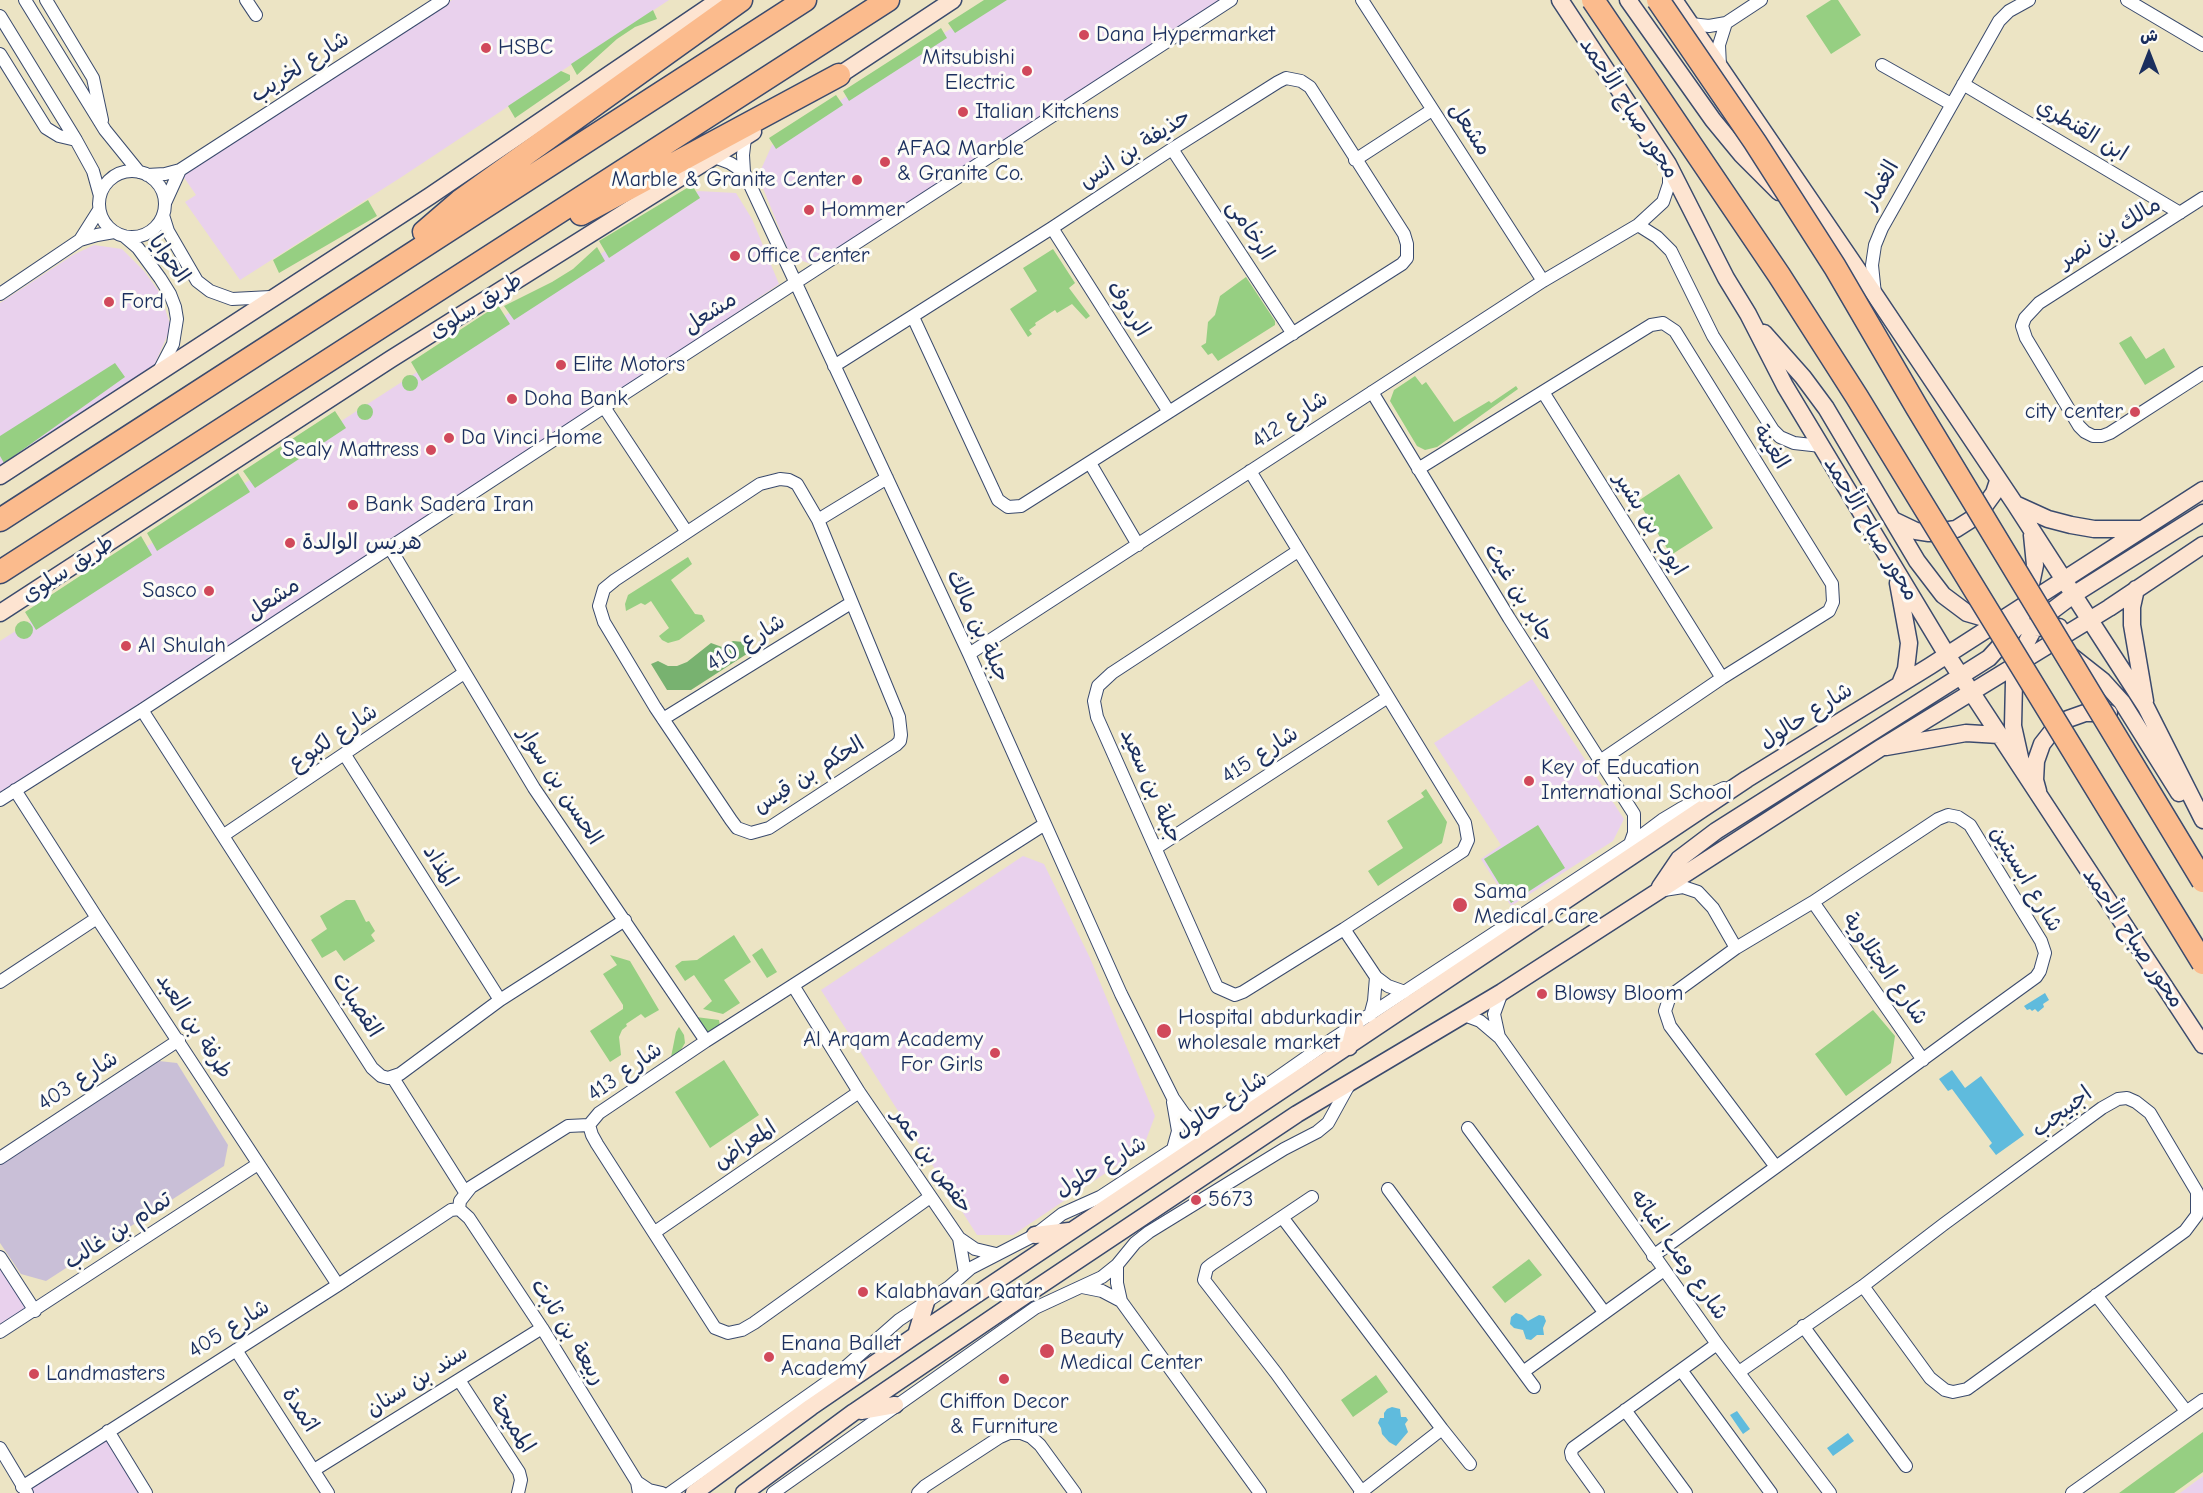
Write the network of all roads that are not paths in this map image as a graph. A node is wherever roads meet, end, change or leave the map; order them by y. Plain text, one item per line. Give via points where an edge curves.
1 (26, 0) edge
2 (45, 0) edge
3 (246, 0) edge
4 (443, 0) edge
5 (719, 0) edge
6 (741, 0) edge
7 (806, 0) edge
8 (888, 0) edge
9 (953, 0) edge
10 (1231, 0) edge
11 (1362, 0) edge
12 (1560, 0) edge
13 (1593, 0) edge
14 (1628, 0) edge
15 (1658, 0) edge
16 (1674, 0) edge
17 (1761, 0) edge
18 (2127, 0) edge
19 (2023, 1) edge
20 (256, 15) dead end
21 (0, 16) edge
22 (1726, 23) junction
23 (1691, 24) junction
24 (2203, 45) edge
25 (0, 54) edge
26 (1882, 65) dead end
27 (1720, 67) junction
28 (839, 75) junction
29 (1963, 84) junction
30 (1951, 104) junction
31 (1432, 110) junction
32 (105, 130) junction
33 (745, 138) junction
34 (76, 140) junction
35 (1172, 149) junction
36 (714, 157) junction
37 (1355, 160) junction
38 (1668, 164) junction
39 (180, 170) junction
40 (744, 172) junction
41 (143, 174) junction
42 (100, 196) junction
43 (2203, 198) edge
44 (164, 209) junction
45 (99, 210) junction
46 (2180, 213) junction
47 (1638, 225) junction
48 (1052, 228) junction
49 (119, 234) junction
50 (80, 240) junction
51 (1840, 243) junction
52 (472, 268) junction
53 (1543, 281) junction
54 (795, 283) junction
55 (359, 287) junction
56 (0, 294) edge
57 (1875, 295) junction
58 (275, 297) junction
59 (1748, 314) junction
60 (913, 317) junction
61 (1293, 334) junction
62 (834, 366) junction
63 (2203, 373) edge
64 (156, 376) junction
65 (1372, 392) junction
66 (1543, 392) junction
67 (604, 407) junction
68 (1169, 412) junction
69 (1821, 446) junction
70 (1090, 463) junction
71 (1418, 469) junction
72 (1250, 471) junction
73 (0, 476) edge
74 (887, 478) junction
75 (1998, 480) junction
76 (2203, 490) edge
77 (2015, 504) junction
78 (2203, 513) edge
79 (0, 520) edge
80 (818, 520) junction
81 (1892, 520) junction
82 (2141, 529) junction
83 (686, 531) junction
84 (2032, 533) junction
85 (1138, 545) junction
86 (2203, 545) edge
87 (390, 548) junction
88 (1298, 551) junction
89 (1896, 571) junction
90 (0, 572) edge
91 (2063, 579) junction
92 (2136, 590) junction
93 (2073, 595) junction
94 (851, 603) junction
95 (2027, 603) junction
96 (0, 613) edge
97 (2089, 619) junction
98 (1998, 622) junction
99 (2026, 632) junction
100 (2004, 644) junction
101 (2050, 644) junction
102 (969, 654) junction
103 (1947, 655) junction
104 (2017, 664) junction
105 (464, 673) junction
106 (1960, 676) junction
107 (1722, 678) junction
108 (1900, 684) junction
109 (1971, 692) junction
110 (1388, 698) junction
111 (2146, 707) junction
112 (142, 710) junction
113 (663, 719) junction
114 (2137, 726) junction
115 (1999, 735) junction
116 (1882, 747) junction
117 (345, 755) junction
118 (1600, 760) junction
119 (2025, 776) junction
120 (1747, 779) junction
121 (15, 790) junction
122 (2039, 797) junction
123 (0, 800) edge
124 (1634, 814) junction
125 (1662, 820) junction
126 (2203, 820) edge
127 (1045, 824) junction
128 (224, 835) junction
129 (1630, 844) junction
130 (1156, 848) junction
131 (2203, 881) edge
132 (1658, 890) junction
133 (1812, 902) junction
134 (97, 918) junction
135 (625, 920) junction
136 (1344, 929) junction
137 (1736, 948) junction
138 (2203, 963) edge
139 (1376, 977) junction
140 (0, 982) edge
141 (794, 987) junction
142 (1405, 992) junction
143 (1502, 992) junction
144 (500, 1000) junction
145 (1464, 1015) junction
146 (1370, 1016) junction
147 (1355, 1025) junction
148 (1500, 1038) junction
149 (179, 1040) junction
150 (706, 1041) junction
151 (2203, 1045) edge
152 (1349, 1047) junction
153 (1923, 1060) junction
154 (393, 1077) junction
155 (1351, 1080) junction
156 (860, 1092) junction
157 (1173, 1098) junction
158 (590, 1125) junction
159 (1207, 1127) junction
160 (1468, 1128) dead end
161 (1173, 1149) junction
162 (0, 1158) edge
163 (258, 1164) junction
164 (1776, 1167) junction
165 (1388, 1189) dead end
166 (465, 1192) junction
167 (930, 1197) junction
168 (1312, 1197) dead end
169 (459, 1209) junction
170 (1282, 1217) junction
171 (1073, 1230) junction
172 (655, 1232) junction
173 (1035, 1235) junction
174 (959, 1238) junction
175 (996, 1254) junction
176 (1653, 1256) junction
177 (0, 1257) edge
178 (1117, 1265) junction
179 (1664, 1270) junction
180 (965, 1273) junction
181 (338, 1285) junction
182 (1863, 1286) junction
183 (1082, 1287) junction
184 (2096, 1295) junction
185 (1121, 1301) junction
186 (926, 1302) junction
187 (35, 1311) junction
188 (1604, 1312) junction
189 (1803, 1326) junction
190 (542, 1328) junction
191 (0, 1332) edge
192 (916, 1335) junction
193 (1717, 1344) junction
194 (236, 1350) junction
195 (1681, 1370) junction
196 (1522, 1372) junction
197 (1739, 1372) junction
198 (459, 1380) junction
199 (1534, 1387) dead end
200 (2203, 1400) edge
201 (895, 1405) junction
202 (1625, 1410) junction
203 (2186, 1411) junction
204 (854, 1412) junction
205 (1442, 1429) junction
206 (108, 1431) junction
207 (0, 1448) edge
208 (1470, 1464) dead end
209 (1906, 1466) dead end
210 (314, 1470) junction
211 (638, 1487) edge
212 (789, 1487) edge
213 (25, 1490) edge
214 (1361, 1492) edge
215 (146, 1493) edge
216 (328, 1493) edge
217 (518, 1493) edge
218 (662, 1493) edge
219 (670, 1493) edge
220 (694, 1493) edge
221 (744, 1493) edge
222 (773, 1493) edge
223 (918, 1493) edge
224 (1075, 1493) edge
225 (1260, 1493) edge
226 (1598, 1493) edge
227 (1686, 1493) edge
228 (1771, 1493) edge
229 (1830, 1493) edge
230 (2072, 1493) edge

1 - 32 street
2 - 32 street via 93,78
3 - 20 street
4 - 39 street, شارع لخريب
5 - 58 main road
6 - 55 highway via 460,201
7 - 55 highway
8 - 52 highway, طريق سلوى
9 - 28 main road, طريق سلوى
10 - 54 street, مشعل
11 - 31 street, مشعل
12 - 38 main road, محور صباح الأحمد
13 - 138 highway, محور صباح الأحمد, bridge via 1857,397
14 - 51 main road via 1741,154 1772,186
15 - 131 highway, bridge via 1835,267
16 - 23 main road
17 - 22 street
18 - 24 street
19 - 29 street, الغمار via 1999,21
21 - 34 street
22 - 23 street
22 - 27 street via 1719,45
23 - 27 main road
25 - 34 street via 46,128
26 - 30 street
27 - 51 main road
28 - 33 main road, طريق سلوى
28 - 52 highway via 553,229
29 - 30 street, الغمار
29 - 46 street, ابن القنطري
30 - 57 street, الغمار via 1875,245
31 - 37 street
31 - 53 street, مشعل
32 - 41 street
33 - 36 main road, طريق سلوى
33 - 40 street, جبلة بن مالك
34 - 42 street via 93,171
35 - 37 street, حذيفة بن انس via 1278,82 1292,78 1310,87
35 - 48 street, حذيفة بن انس
35 - 61 street, الرخامى
36 - 40 street
36 - 96 main road, طريق سلوى via 391,359
37 - 61 street, حذيفة بن انس via 1404,234 1407,258
38 - 47 street, شارع 412 via 1669,184 1663,202
38 - 59 main road, محور صباح الأحمد
39 - 41 street, شارع لخريب
39 - 44 street
40 - 54 street, جبلة بن مالك
41 - 42 street via 130,172 115,177
41 - 44 street via 160,187
42 - 45 street
43 - 46 street, مالك بن نصر
44 - 49 street via 158,225 148,233 136,237
44 - 58 street, الحوايا via 168,231 197,282 232,299
45 - 49 street via 102,219
45 - 50 street
46 - 63 street, مالك بن نصر via 2039,303 2022,326 2079,426 2093,436 2110,433
47 - 53 street, شارع 412
47 - 69 street via 1671,251 1713,336 1773,430 1794,443
48 - 60 street, حذيفة بن انس
48 - 68 street, الردوف
49 - 50 street
49 - 64 street, الحوايا via 138,248 171,294 175,307 173,344
50 - 56 street
51 - 57 main road
52 - 90 highway, طريق سلوى
53 - 65 street, شارع 412
54 - 62 street, جبلة بن مالك
54 - 67 street, مشعل
55 - 79 highway
57 - 75 main road
58 - 64 main road
59 - 69 main road, محور صباح الأحمد
59 - 81 main road via 1820,400
60 - 62 street, حذيفة بن انس
60 - 70 street, حذيفة بن انس via 998,500 1008,507 1021,506
61 - 68 street, حذيفة بن انس
62 - 74 street, جبلة بن مالك
64 - 73 main road
65 - 71 street, جابر بن غيث
65 - 72 street, شارع 412
66 - 71 street, الغينة
66 - 107 street, ايوب بن بشير
66 - 107 street, الغينة via 1651,325 1663,323 1675,331 1832,584 1829,611
67 - 83 street
67 - 87 street, مشعل
68 - 70 street, حذيفة بن انس
69 - 89 main road, محور صباح الأحمد
70 - 85 street
71 - 118 street, جابر بن غيث
72 - 85 street, شارع 412
72 - 88 street, جبلة بن سعيد
74 - 80 street
74 - 102 street, جبلة بن مالك
75 - 77 main road
75 - 81 main road via 1983,510 1956,529 1923,532
76 - 82 main road, شارع حالول
77 - 82 main road via 2071,525
77 - 84 main road
78 - 93 main road
80 - 83 street, الحكم بن قيس via 797,484 780,479 760,484
80 - 94 street, الحكم بن قيس
81 - 98 main road via 1943,595 1967,613
82 - 91 main road, شارع حالول
83 - 113 street, الحكم بن قيس via 608,585 599,606 604,622
84 - 91 main road
84 - 95 main road via 2035,565
85 - 102 street, شارع 412
86 - 92 main road
87 - 105 street, الحسن بن سوار
87 - 112 street, مشعل
88 - 110 street, جبلة بن سعيد
88 - 130 street, جبلة بن سعيد via 1098,686 1094,701 1097,717
89 - 103 main road, محور صباح الأحمد
89 - 108 main road via 1909,643
91 - 93 main road
91 - 95 main road, شارع حالول
92 - 97 main road
92 - 111 main road via 2132,625
93 - 97 main road
93 - 99 main road
94 - 113 street, شارع 410
94 - 113 street, الحكم بن قيس via 899,717 900,741 769,828 751,833 738,828
95 - 98 main road, شارع حالول
95 - 99 main road
97 - 99 main road
97 - 101 main road
97 - 111 main road
98 - 99 main road
98 - 103 main road, شارع حالول
99 - 100 main road
99 - 101 main road
99 - 104 main road
100 - 103 main road
100 - 106 main road
101 - 104 main road
101 - 114 main road via 2103,681
102 - 127 street, جبلة بن مالك
103 - 106 main road, محور صباح الأحمد
103 - 108 main road, شارع حالول
104 - 109 main road
104 - 119 main road via 2013,726
105 - 117 street, شارع لكبوع
105 - 135 street, الحسن بن سوار via 534,788
106 - 109 main road, محور صباح الأحمد
106 - 132 main road via 1716,831 1679,859
107 - 118 street, الغينة
108 - 120 main road, شارع حالول
109 - 115 main road, محور صباح الأحمد
109 - 116 main road
110 - 130 street, شارع 415
110 - 136 street, جبلة بن سعيد via 1464,823 1468,840 1463,850
111 - 126 main road
112 - 121 street, مشعل
112 - 128 street, القصبات
114 - 122 main road via 2121,716 2103,712 2085,713 2060,724 2042,744 2036,761
114 - 126 main road via 2183,800
115 - 116 main road via 1966,733
115 - 119 main road, محور صباح الأحمد
116 - 132 main road
117 - 128 street, شارع لكبوع
117 - 144 street, المذاد
118 - 124 street, جابر بن غيث
119 - 122 main road, محور صباح الأحمد
120 - 125 street, شارع حلول
120 - 152 main road, شارع حالول
121 - 123 street, مشعل
121 - 134 street, طرفة بن العبد
122 - 151 main road, محور صباح الأحمد
124 - 125 street
124 - 129 street
125 - 129 street, شارع حلول
127 - 141 street, شارع 413
127 - 157 street, جبلة بن مالك via 1121,994
128 - 154 street, القصبات via 372,1068 381,1076
129 - 142 street, شارع حلول
130 - 136 street, جبلة بن سعيد via 1217,987 1227,993 1243,992
132 - 137 street via 1683,887 1698,892 1713,908
132 - 143 main road
133 - 137 street, شارع ابسيتين
133 - 153 street, شارع الجتلاوية
133 - 153 street, شارع ابسيتين via 1943,816 1958,817 1970,825 2041,941 2044,960 2036,977
134 - 140 street
134 - 149 street, طرفة بن العبد
135 - 144 street
135 - 150 street, الحسن بن سوار
136 - 139 street
137 - 164 street, شارع ابسيتين via 1673,992 1666,1019
139 - 142 street
139 - 146 street
141 - 150 street, شارع 413
141 - 156 street, حفص بن عمر
142 - 146 street, شارع حلول
143 - 145 main road
143 - 148 street, شارع وعب اغباثه via 1494,1014
144 - 154 street
145 - 148 street, شارع وعب اغباثه via 1489,1027
145 - 155 main road
146 - 147 street, شارع حلول
147 - 152 main road
147 - 159 street, شارع حلول
148 - 176 street, شارع وعب اغباثه
149 - 162 street, شارع 403
149 - 163 street, طرفة بن العبد
150 - 158 street, شارع 413 via 599,1113
152 - 171 main road, شارع حالول
153 - 164 street, شارع ابسيتين
154 - 166 street
155 - 178 street via 1328,1123 1317,1132 1149,1232
155 - 204 main road via 1101,1243
156 - 167 street, حفص بن عمر
156 - 172 street, المعراض
157 - 159 street, جبلة بن مالك via 1185,1115
157 - 161 street, جبلة بن مالك via 1178,1131
158 - 166 street via 568,1126
158 - 172 street, شارع 413 via 597,1144
159 - 161 street, شارع حلول
160 - 188 street
161 - 173 street, شارع حلول via 1100,1197 1062,1214
163 - 181 street, طرفة بن العبد
163 - 187 street, تمام بن غالب
164 - 176 street, شارع ابسيتين
165 - 196 street
166 - 169 street
167 - 172 street, شارع 413 via 735,1333 715,1328
167 - 174 street, حفص بن عمر
168 - 170 street
169 - 181 street, شارع 405 via 442,1215
169 - 190 street, ربيعة بن ثابت via 469,1218
170 - 205 street
170 - 214 street via 1212,1263 1206,1268 1204,1280 1276,1372
171 - 173 main road
171 - 192 main road, شارع حالول
173 - 175 street, شارع حلول
174 - 175 street, حفص بن عمر via 975,1249
174 - 180 street, حفص بن عمر
175 - 180 street, شارع حلول
176 - 179 street, شارع وعب اغباثه
177 - 187 street
178 - 183 street
178 - 185 street
179 - 188 street
179 - 193 street, شارع وعب اغباثه
180 - 186 street, شارع حلول
181 - 194 street, شارع 405
182 - 184 street, اجبيجب via 1930,1378 1953,1392 1976,1384
182 - 184 street, اجبيجب via 2110,1102 2127,1098 2150,1113 2192,1181 2198,1209 2185,1231
182 - 189 street, اجبيجب
183 - 185 street
183 - 201 street via 1035,1308
184 - 203 street
185 - 225 street
186 - 192 main road
186 - 219 street, شارع حلول via 899,1320 833,1378
187 - 191 street, تمام بن غالب
188 - 196 street
189 - 197 street, اجبيجب
189 - 209 street
190 - 198 street, سند بن سنان
190 - 211 street, ربيعة بن ثابت
192 - 220 main road, شارع حالول
193 - 195 street
193 - 197 street, شارع وعب اغباثه
194 - 206 street, شارع 405
194 - 210 street, اثمدة
195 - 202 street
195 - 228 street
196 - 199 street
197 - 229 street, شارع وعب اغباثه
198 - 210 street, سند بن سنان
198 - 217 street, المميحة via 519,1472
200 - 203 street
201 - 204 main road
201 - 212 street
202 - 226 street via 1571,1452
202 - 227 street
203 - 230 street
204 - 221 main road
205 - 208 street
205 - 214 street
206 - 213 street, شارع 405
206 - 215 street
207 - 213 street
210 - 216 street, اثمدة
211 - 218 street, ربيعة بن ثابت
212 - 222 street
223 - 224 street via 1000,1437 1021,1433 1040,1445

